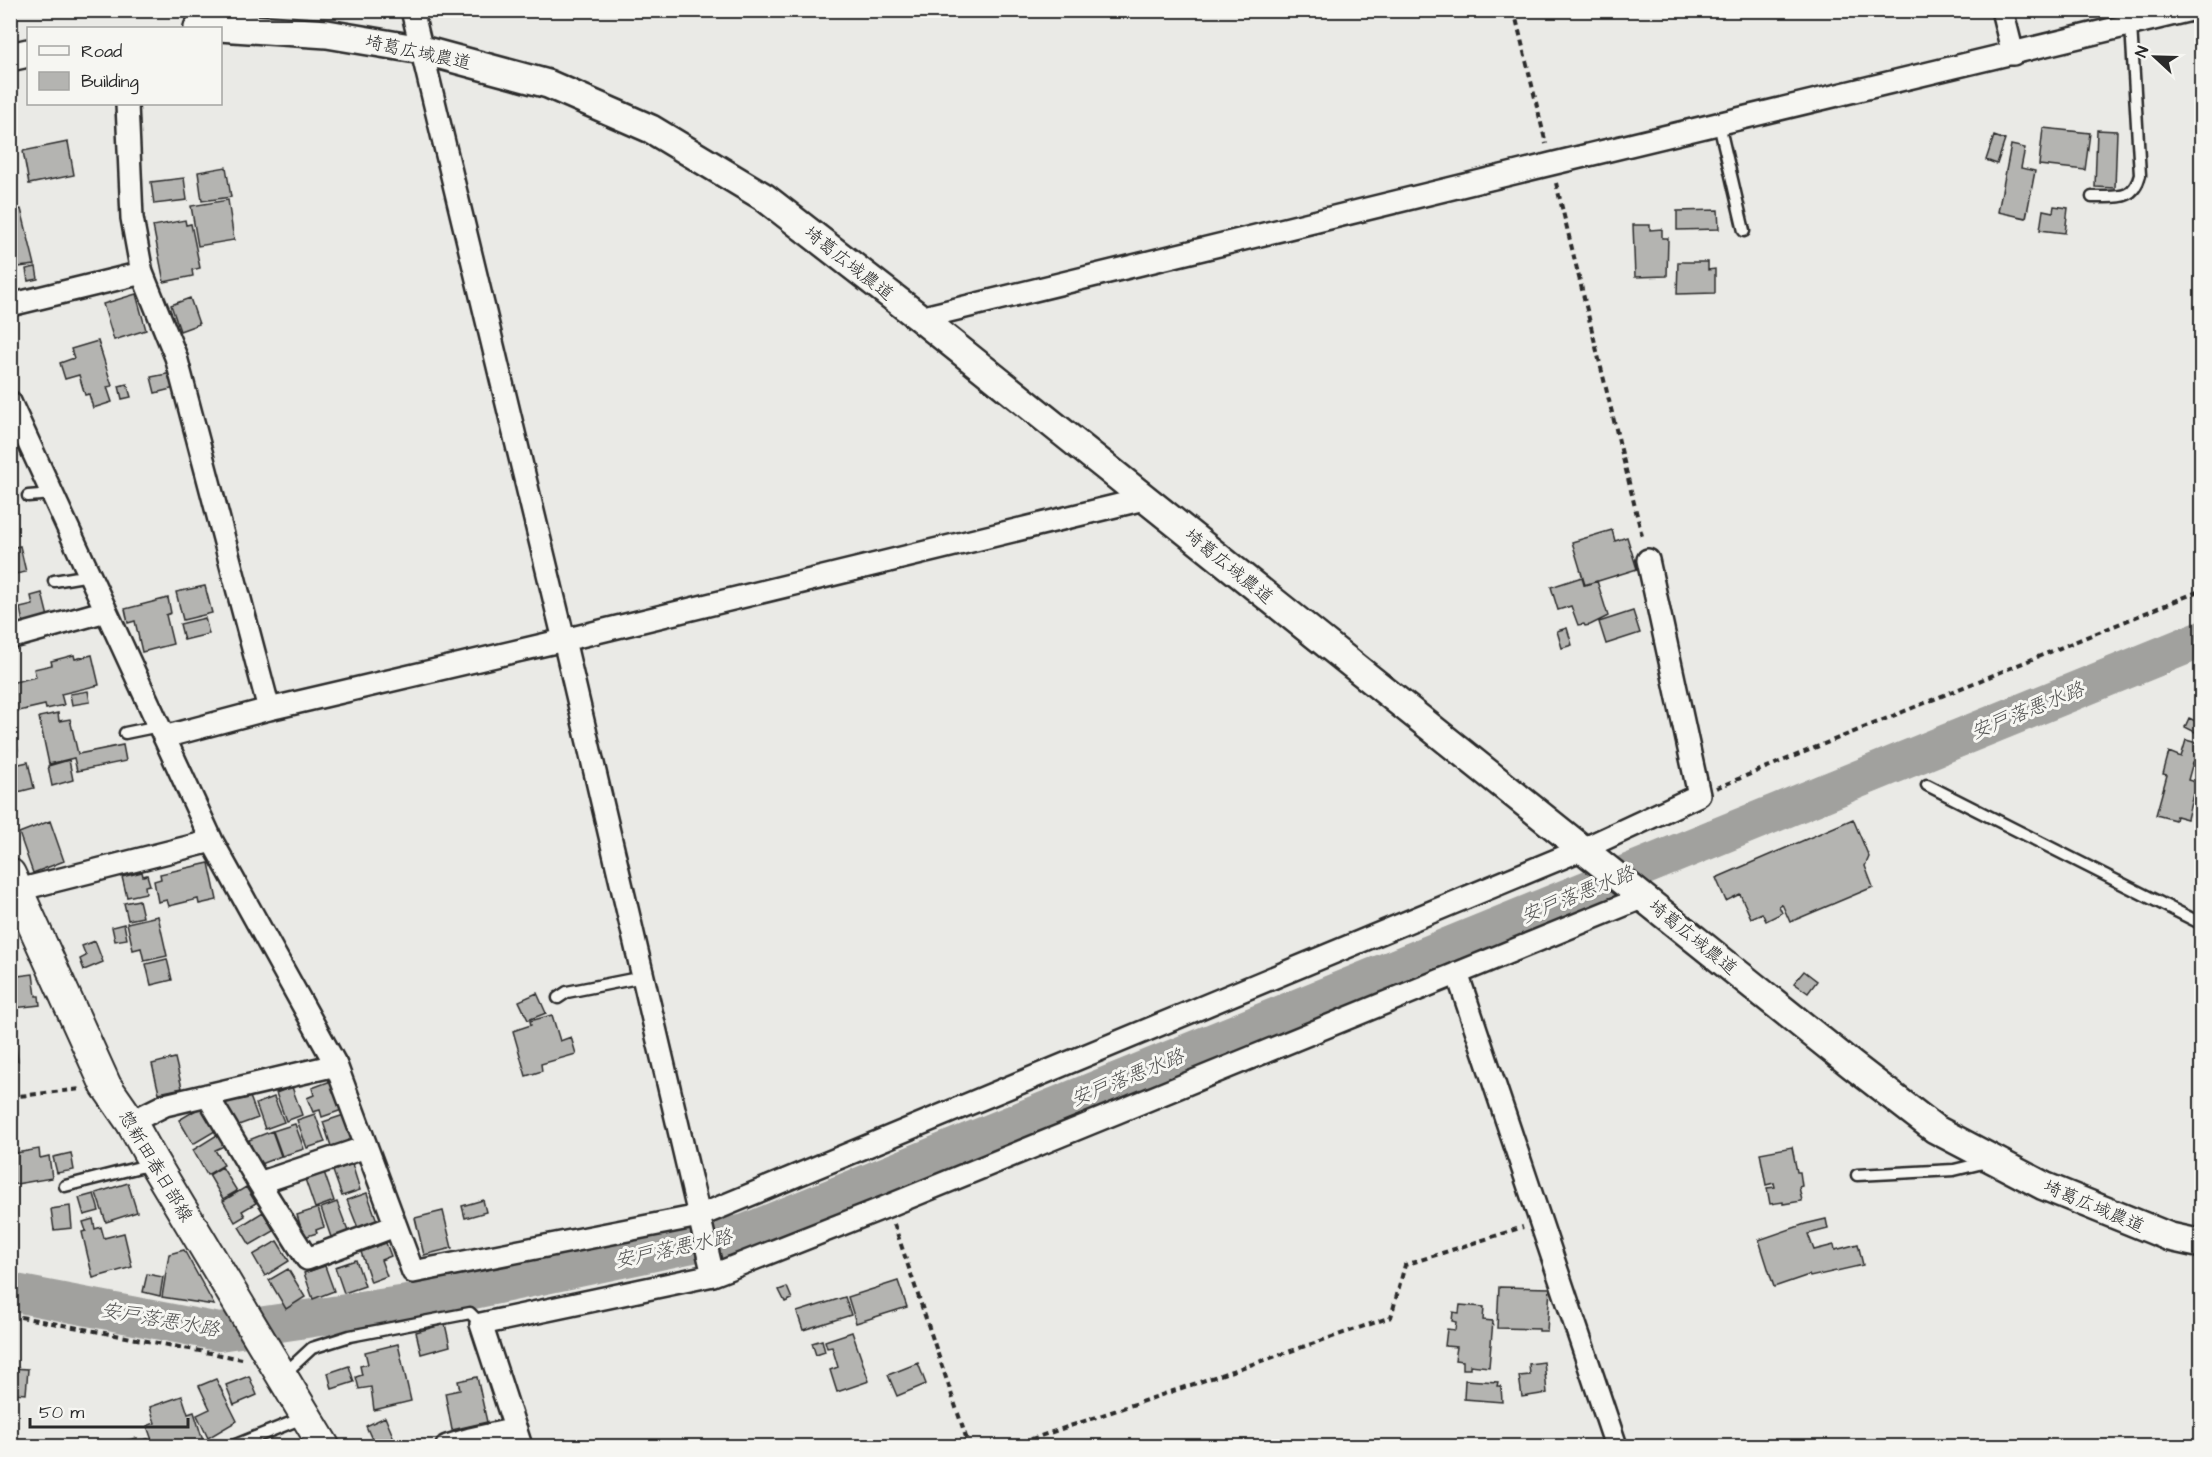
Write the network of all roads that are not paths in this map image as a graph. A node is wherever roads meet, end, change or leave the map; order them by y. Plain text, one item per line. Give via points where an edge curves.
1 (412, 10) edge
2 (2002, 10) edge
3 (2191, 10) edge
4 (2131, 25) junction
5 (222, 27) edge
6 (422, 50) junction
7 (27, 53) edge
8 (2013, 54) junction
9 (10, 57) edge
10 (127, 105) edge
11 (1719, 124) junction
12 (2092, 197) dead end
13 (1744, 231) dead end
14 (142, 273) junction
15 (10, 305) edge
16 (920, 318) junction
17 (10, 402) edge
18 (53, 494) junction
19 (28, 496) dead end
20 (1144, 499) junction
21 (1648, 560) road end
22 (90, 575) junction
23 (54, 581) dead end
24 (106, 611) junction
25 (10, 638) edge
26 (564, 640) junction
27 (269, 709) junction
28 (162, 731) junction
29 (125, 733) dead end
30 (1926, 785) dead end
31 (212, 841) junction
32 (1588, 853) junction
33 (13, 885) edge
34 (1639, 894) junction
35 (2202, 924) edge
36 (1457, 973) junction
37 (643, 977) junction
38 (558, 998) dead end
39 (336, 1065) junction
40 (207, 1095) junction
41 (131, 1122) junction
42 (366, 1147) junction
43 (1995, 1160) junction
44 (154, 1163) junction
45 (1857, 1175) dead end
46 (259, 1183) junction
47 (65, 1186) dead end
48 (699, 1216) junction
49 (395, 1226) junction
50 (2202, 1244) edge
51 (712, 1275) junction
52 (481, 1324) junction
53 (279, 1370) junction
54 (306, 1416) junction
55 (518, 1438) edge
56 (233, 1446) edge
57 (324, 1446) edge
58 (447, 1446) edge
59 (1616, 1446) edge

1 - 6 street
2 - 8 street
3 - 4 street
4 - 8 street
4 - 12 lane via 2140,175 2137,188 2127,195
5 - 6 street, 埼葛広域農道 via 327,33
6 - 16 street, 埼葛広域農道 via 548,84 651,129 764,197
6 - 26 street
7 - 9 street
8 - 11 street
10 - 14 street via 132,218
11 - 13 lane
11 - 16 street
14 - 15 street
14 - 27 street via 176,357
16 - 20 street, 埼葛広域農道
17 - 18 street
18 - 19 lane
18 - 22 street
20 - 26 street
20 - 32 street, 埼葛広域農道
21 - 32 street via 1699,795
22 - 23 lane
22 - 24 street
24 - 25 street
24 - 28 street
26 - 27 street
26 - 37 street
27 - 28 street
28 - 29 lane
28 - 31 street
30 - 35 lane
31 - 33 street
31 - 39 street
32 - 34 street, 埼葛広域農道
32 - 48 street
33 - 41 main road, 惣新田春日部線 via 106,1086
34 - 36 street
34 - 43 street, 埼葛広域農道 via 1935,1129
36 - 51 street
36 - 59 street
37 - 38 lane via 567,992
37 - 48 street
39 - 40 street
39 - 42 street
40 - 41 street via 165,1105
40 - 46 street
41 - 44 main road, 惣新田春日部線
42 - 46 street
42 - 49 street
43 - 45 lane via 1954,1170
43 - 50 street, 埼葛広域農道 via 2044,1186 2170,1237
44 - 47 lane
44 - 53 main road, 惣新田春日部線
46 - 49 street via 307,1258
48 - 49 street via 413,1272
48 - 51 street
51 - 52 street
52 - 53 lane via 470,1313 350,1336 312,1348
52 - 55 street
53 - 54 main road, 惣新田春日部線
54 - 56 lane
54 - 57 main road, 惣新田春日部線
55 - 58 street via 470,1439

